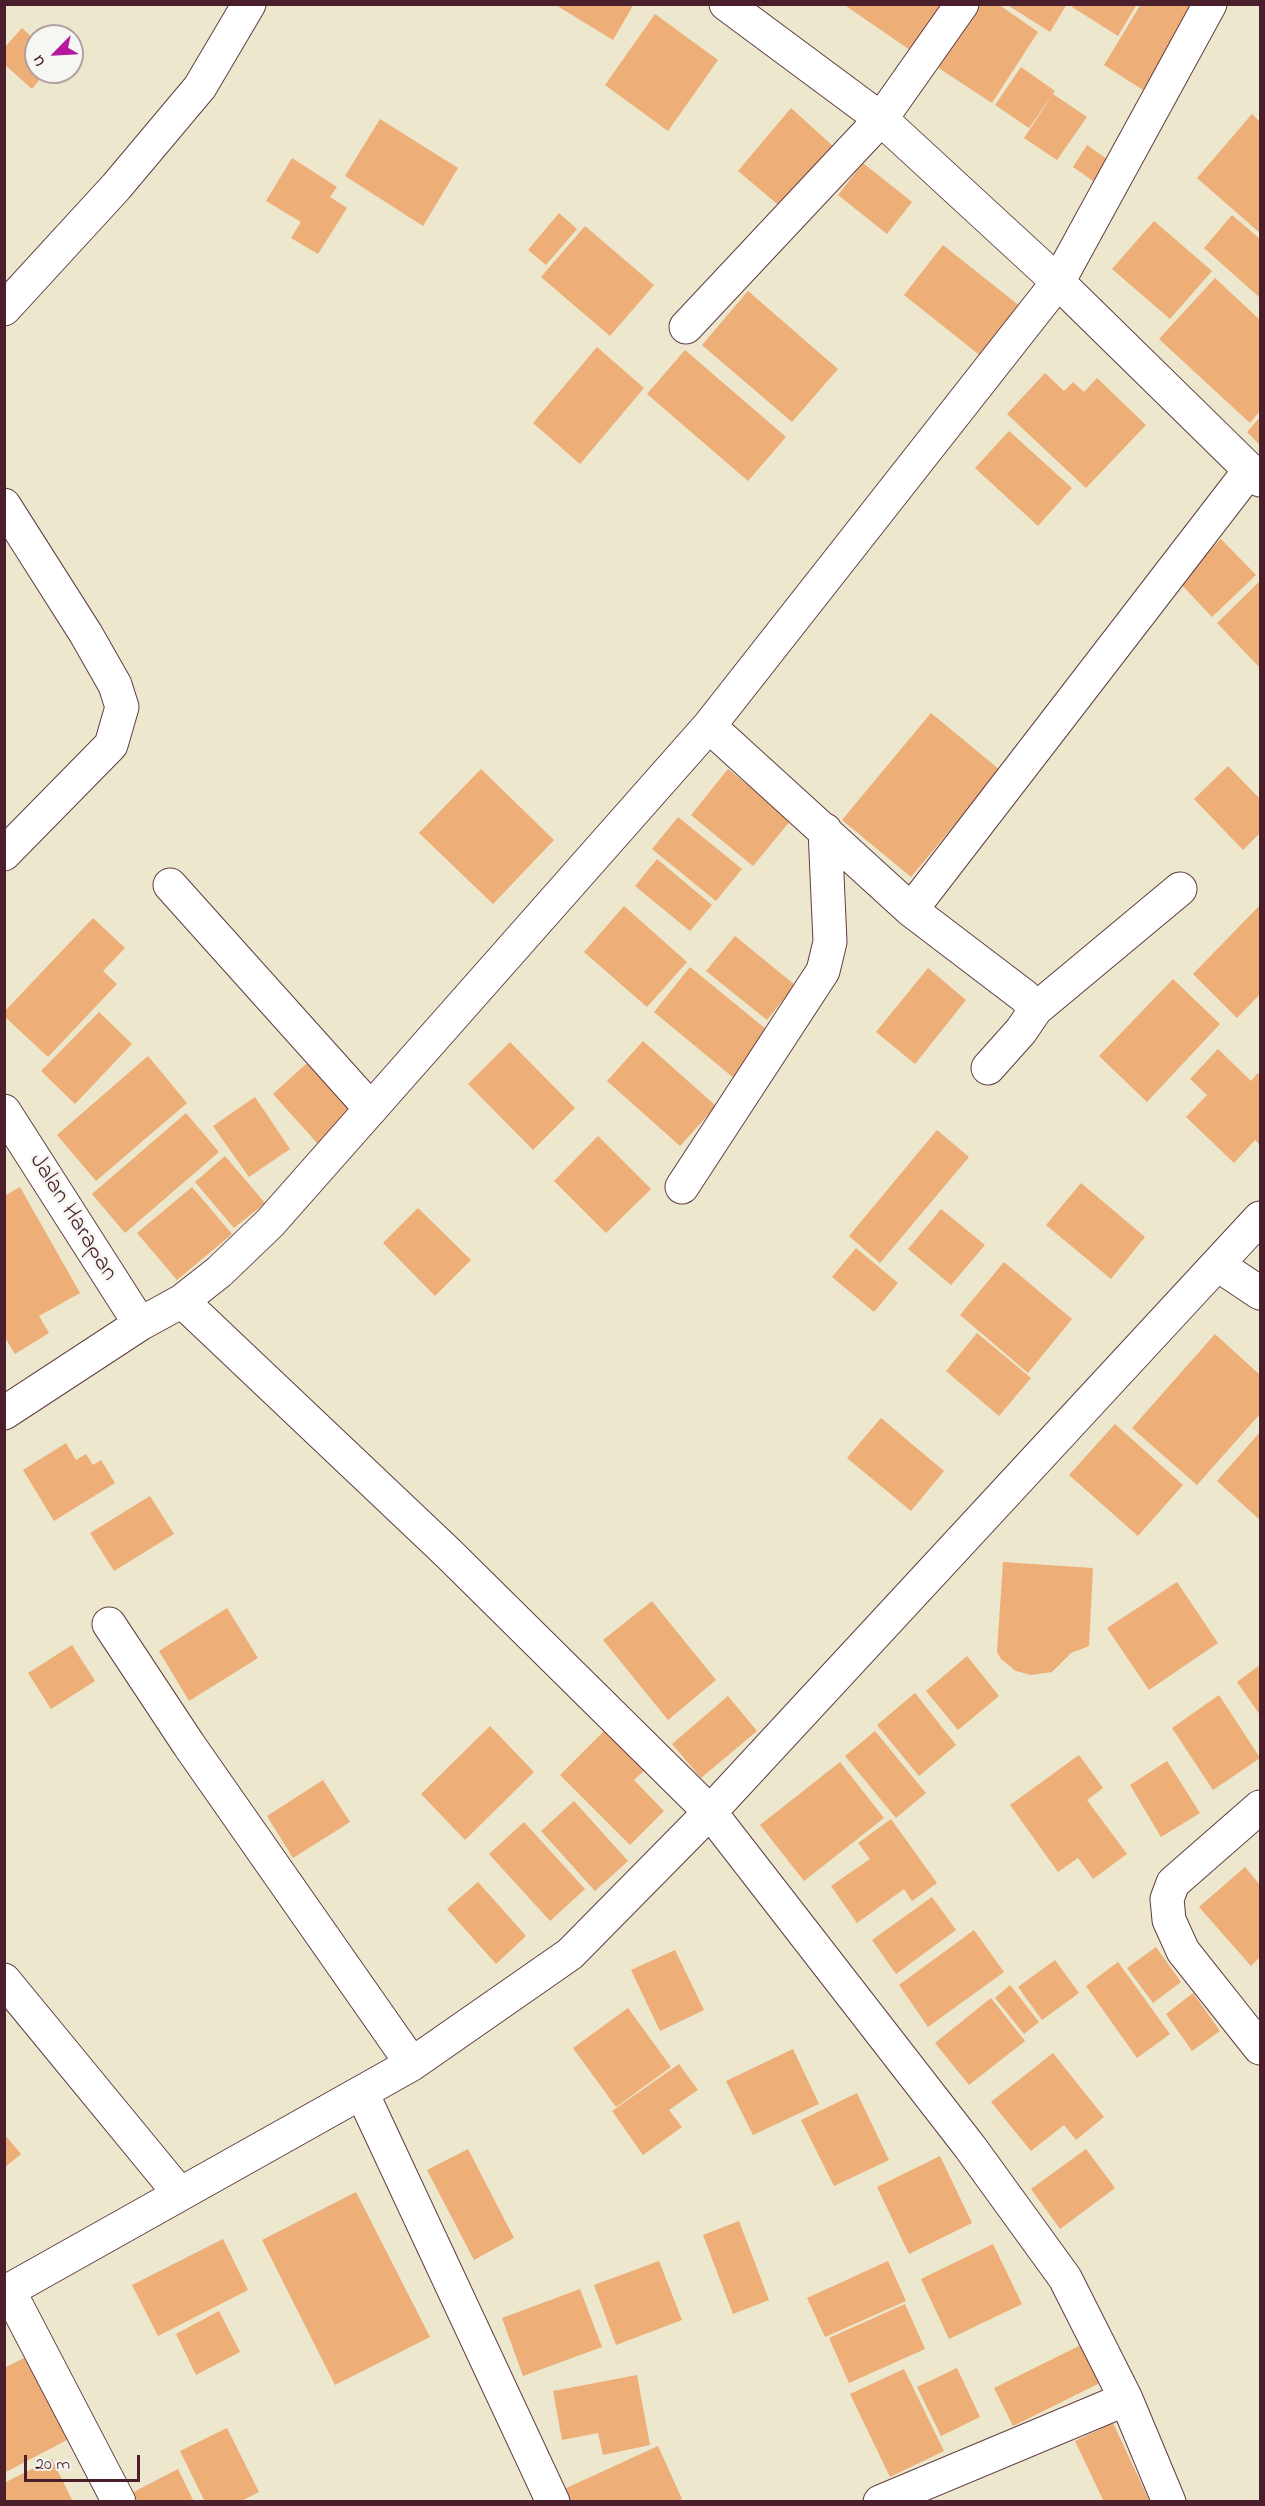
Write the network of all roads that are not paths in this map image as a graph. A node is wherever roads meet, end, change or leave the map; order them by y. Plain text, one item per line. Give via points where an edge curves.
1 (249, 4) edge
2 (726, 4) edge
3 (962, 4) edge
4 (1210, 4) edge
5 (881, 119) junction
6 (1058, 282) junction
7 (4, 309) edge
8 (687, 327) dead end
9 (1255, 475) edge
10 (4, 505) edge
11 (709, 726) junction
12 (825, 830) junction
13 (4, 854) edge
14 (170, 885) dead end
15 (1180, 889) dead end
16 (911, 910) junction
17 (1036, 1009) junction
18 (988, 1068) dead end
19 (370, 1108) junction
20 (4, 1111) edge
21 (681, 1187) dead end
22 (1260, 1218) edge
23 (1218, 1265) junction
24 (1260, 1293) edge
25 (182, 1301) junction
26 (140, 1324) junction
27 (4, 1413) edge
28 (109, 1624) dead end
29 (1260, 1807) edge
30 (710, 1812) junction
31 (4, 1980) edge
32 (1260, 2048) edge
33 (412, 2064) junction
34 (362, 2093) junction
35 (180, 2194) junction
36 (7, 2292) edge
37 (1126, 2399) junction
38 (119, 2502) edge
39 (554, 2502) edge
40 (879, 2502) edge
41 (1169, 2502) edge

1 - 7 street via 200,87 116,187
2 - 5 street
3 - 5 street
4 - 6 street
5 - 6 street
5 - 8 street
6 - 9 street
6 - 11 street
9 - 16 street
10 - 13 street via 86,634 115,685 122,708 111,745
11 - 12 street
11 - 19 street
12 - 16 street
12 - 21 street via 830,942 824,971
14 - 19 street
15 - 17 street
16 - 17 street via 1006,981
17 - 18 street
19 - 25 street via 270,1223
20 - 26 street, Jalan Harapan
22 - 23 street
23 - 24 street
23 - 30 street
25 - 26 street
25 - 30 street via 448,1553
26 - 27 street
28 - 33 street
29 - 32 street via 1173,1883 1167,1899 1170,1920 1183,1952
30 - 33 street via 570,1954
30 - 37 street via 970,2147 1065,2278
31 - 35 street
33 - 34 street
34 - 35 street
34 - 39 street
35 - 36 street
36 - 38 street
37 - 40 street
37 - 41 street

